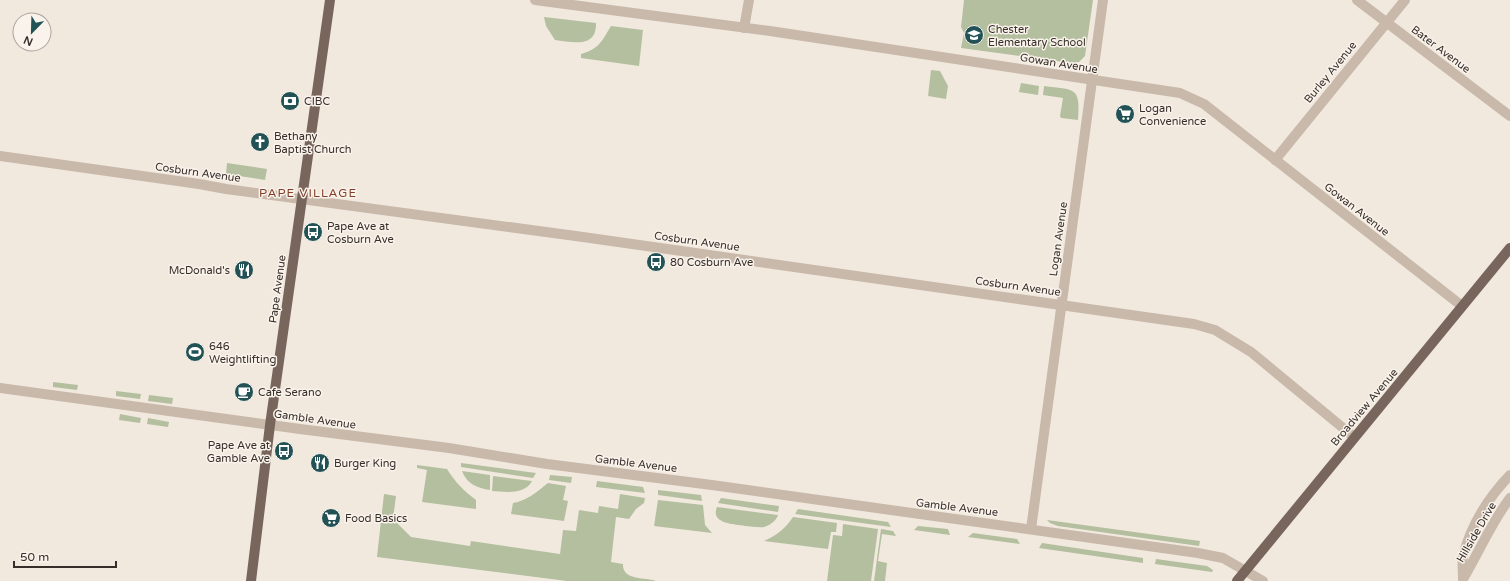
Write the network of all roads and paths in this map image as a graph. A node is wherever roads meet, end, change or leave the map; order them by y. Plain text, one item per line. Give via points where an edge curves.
1 (330, 0) edge
2 (536, 0) edge
3 (749, 0) edge
4 (1103, 0) edge
5 (1357, 0) edge
6 (1405, 0) edge
7 (1386, 22) junction
8 (744, 28) junction
9 (1092, 80) junction
10 (1510, 116) edge
11 (0, 156) edge
12 (1275, 160) junction
13 (302, 199) junction
14 (1510, 248) edge
15 (1062, 304) junction
16 (1462, 306) junction
17 (0, 388) edge
18 (270, 425) junction
19 (1354, 437) junction
20 (1510, 475) edge
21 (1510, 498) edge
22 (1031, 528) junction
23 (1245, 571) junction
24 (1462, 580) edge
25 (251, 581) edge
26 (1237, 581) edge
27 (1263, 581) edge

1 - 13 main road, Pape Avenue
2 - 8 street, Gowan Avenue
3 - 8 street
4 - 9 street, Logan Avenue
5 - 7 street, Bater Avenue
6 - 7 street, Burley Avenue
7 - 10 street, Bater Avenue
7 - 12 street, Burley Avenue
8 - 9 street, Gowan Avenue
9 - 12 street, Gowan Avenue via 1180,93 1204,104
9 - 15 street, Logan Avenue
11 - 13 street, Cosburn Avenue
12 - 16 street, Gowan Avenue
13 - 15 street, Cosburn Avenue
13 - 18 main road, Pape Avenue
14 - 16 main road, Broadview Avenue
15 - 19 street, Cosburn Avenue via 1194,324 1215,330 1251,352
15 - 22 street, Logan Avenue
16 - 19 main road, Broadview Avenue
17 - 18 street, Gamble Avenue
18 - 22 street, Gamble Avenue via 905,513
18 - 25 main road, Pape Avenue
19 - 23 main road, Broadview Avenue
20 - 24 street, Hillside Drive via 1484,506 1471,531 1463,558
21 - 24 street, Hillside Drive via 1497,515
22 - 23 street, Gamble Avenue via 1223,558
23 - 26 main road, Broadview Avenue
23 - 27 street, Gamble Avenue

